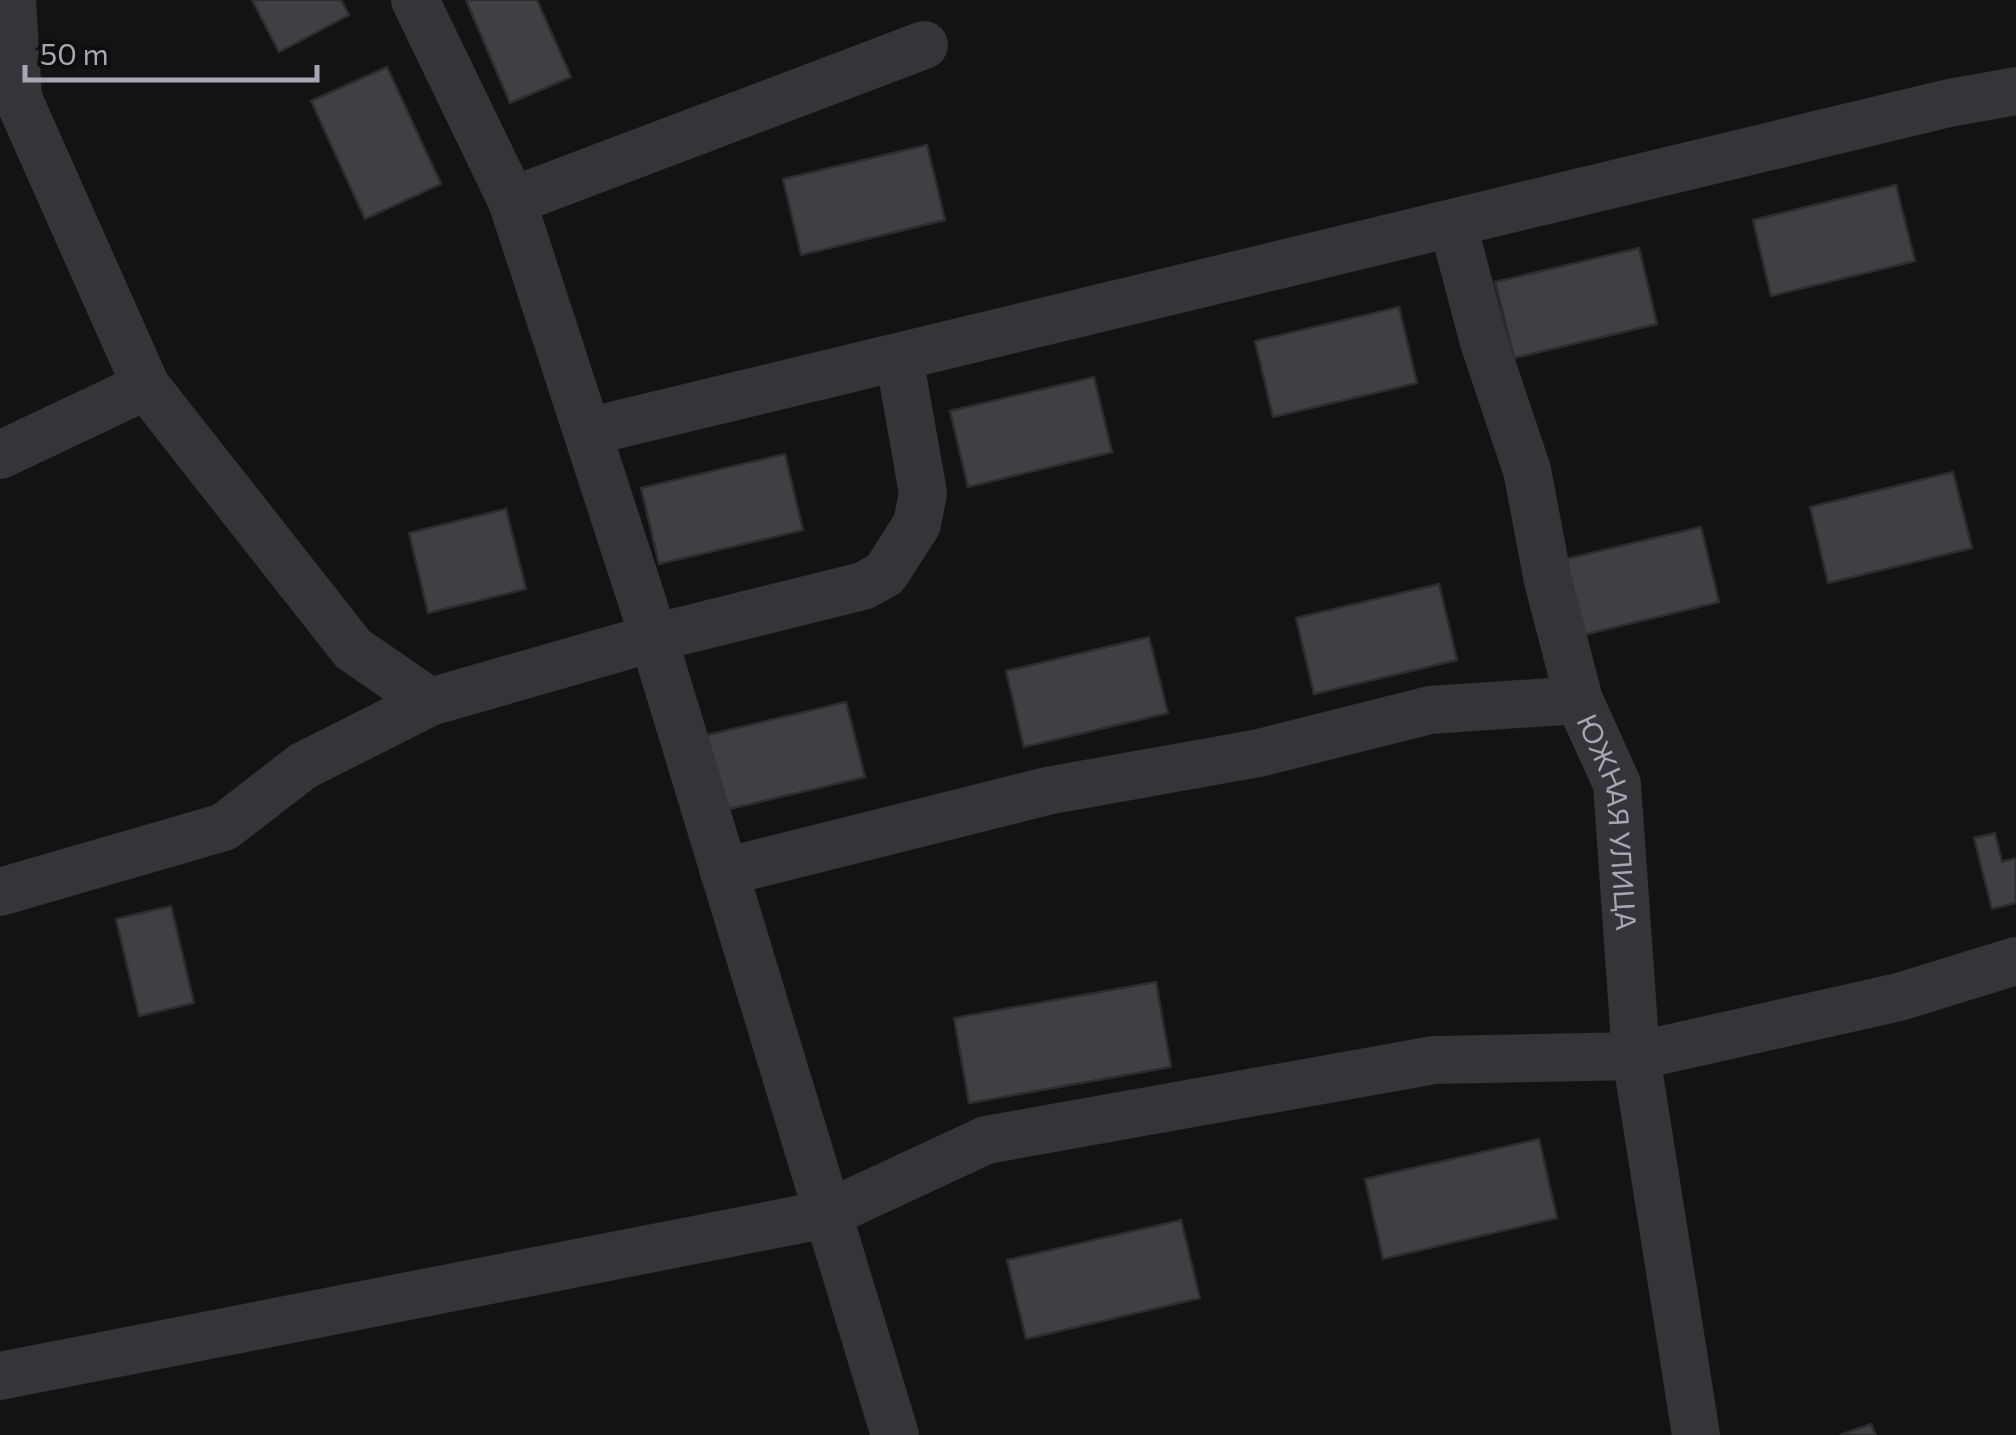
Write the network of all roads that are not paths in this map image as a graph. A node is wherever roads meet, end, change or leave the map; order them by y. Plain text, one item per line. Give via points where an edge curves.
1 (12, 0) edge
2 (415, 0) edge
3 (924, 46) dead end
4 (2016, 91) edge
5 (9, 100) edge
6 (512, 201) junction
7 (1453, 225) junction
8 (899, 357) junction
9 (146, 386) junction
10 (587, 432) junction
11 (0, 455) edge
12 (653, 638) junction
13 (1579, 700) junction
14 (430, 702) junction
15 (724, 872) junction
16 (0, 892) edge
17 (2016, 960) edge
18 (1636, 1056) junction
19 (827, 1214) junction
20 (0, 1376) edge
21 (895, 1435) edge
22 (1696, 1435) edge

1 - 5 street
2 - 6 street
3 - 6 street
4 - 7 street
5 - 9 street
6 - 10 street
7 - 8 street
7 - 13 street, ЮЖНАЯ УЛИЦА via 1528,470
8 - 10 street
8 - 12 street via 922,494 917,524 885,574 862,586
9 - 11 street
9 - 14 street via 353,648
10 - 12 street
12 - 14 street
12 - 15 street
13 - 15 street via 1430,710 1259,754 1047,791
13 - 18 street, ЮЖНАЯ УЛИЦА via 1617,784
14 - 16 street via 303,766 224,827
15 - 19 street
17 - 18 street via 1899,997
18 - 19 street via 1434,1060 986,1140
18 - 22 street, ЮЖНАЯ УЛИЦА
19 - 20 street
19 - 21 street

